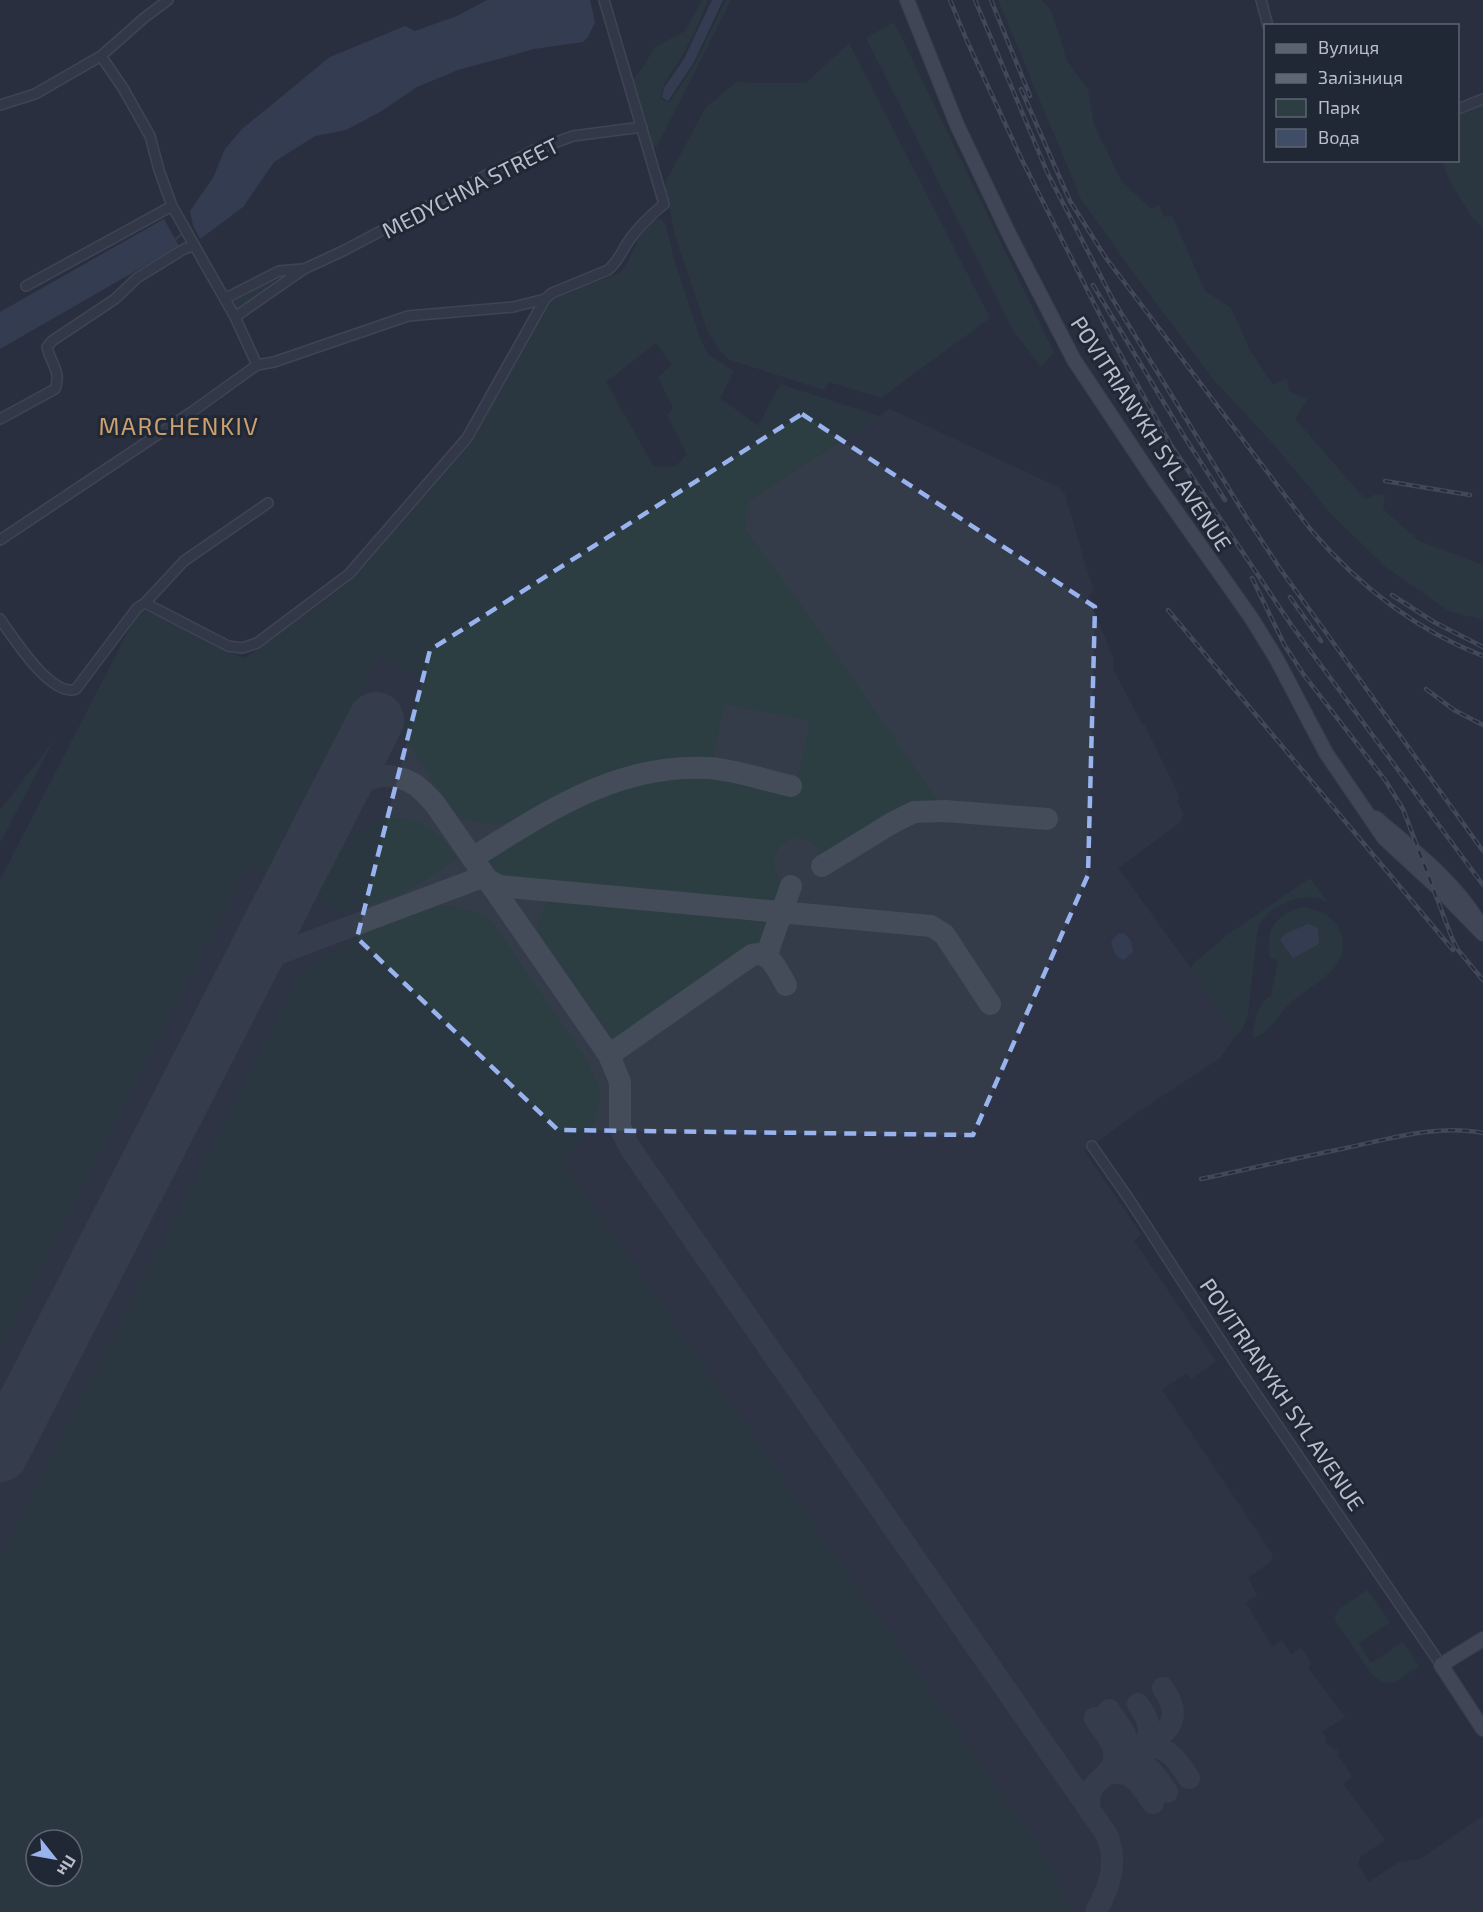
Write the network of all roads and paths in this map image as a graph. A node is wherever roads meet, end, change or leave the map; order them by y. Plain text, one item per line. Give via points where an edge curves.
1 (168, 0) edge
2 (907, 0) edge
3 (1261, 0) edge
4 (604, 2) edge
5 (1267, 24) edge
6 (101, 56) junction
7 (1483, 99) edge
8 (0, 105) edge
9 (1459, 109) edge
10 (642, 128) junction
11 (172, 206) junction
12 (193, 246) junction
13 (304, 269) junction
14 (26, 286) dead end
15 (223, 296) junction
16 (545, 299) junction
17 (235, 317) junction
18 (257, 365) junction
19 (0, 419) edge
20 (267, 503) dead end
21 (0, 540) edge
22 (145, 603) junction
23 (0, 619) edge
24 (1363, 807) junction
25 (1483, 929) edge
26 (1483, 934) edge
27 (1092, 1146) dead end
28 (1483, 1639) edge
29 (1441, 1665) junction
30 (1483, 1729) edge

1 - 6 street
2 - 24 main road, POVITRIANYKH SYL AVENUE via 957,125 1074,360 1252,620 1326,753
3 - 5 street
4 - 10 street
6 - 8 street via 35,94
6 - 11 street via 150,136
7 - 9 street
10 - 13 street, MEDYCHNA STREET via 573,135 532,151
10 - 16 street via 664,204 630,239 608,270
11 - 12 street
11 - 14 street
12 - 15 street
12 - 19 street via 137,278 115,299 52,341 47,347 58,374 55,389
13 - 15 street, MEDYCHNA STREET via 279,271
13 - 17 street, MEDYCHNA STREET
15 - 17 street
16 - 18 street via 513,307 408,316
16 - 22 street via 467,438 349,574 257,643 242,648 228,646
17 - 18 street
18 - 21 street
20 - 22 street via 184,561
22 - 23 street via 137,608 82,683 70,691 54,684 31,661
24 - 25 main road, POVITRIANYKH SYL AVENUE via 1455,889
24 - 26 main road, POVITRIANYKH SYL AVENUE via 1384,838
27 - 29 street, POVITRIANYKH SYL AVENUE
28 - 29 main road
29 - 30 main road, POVITRIANYKH SYL AVENUE

